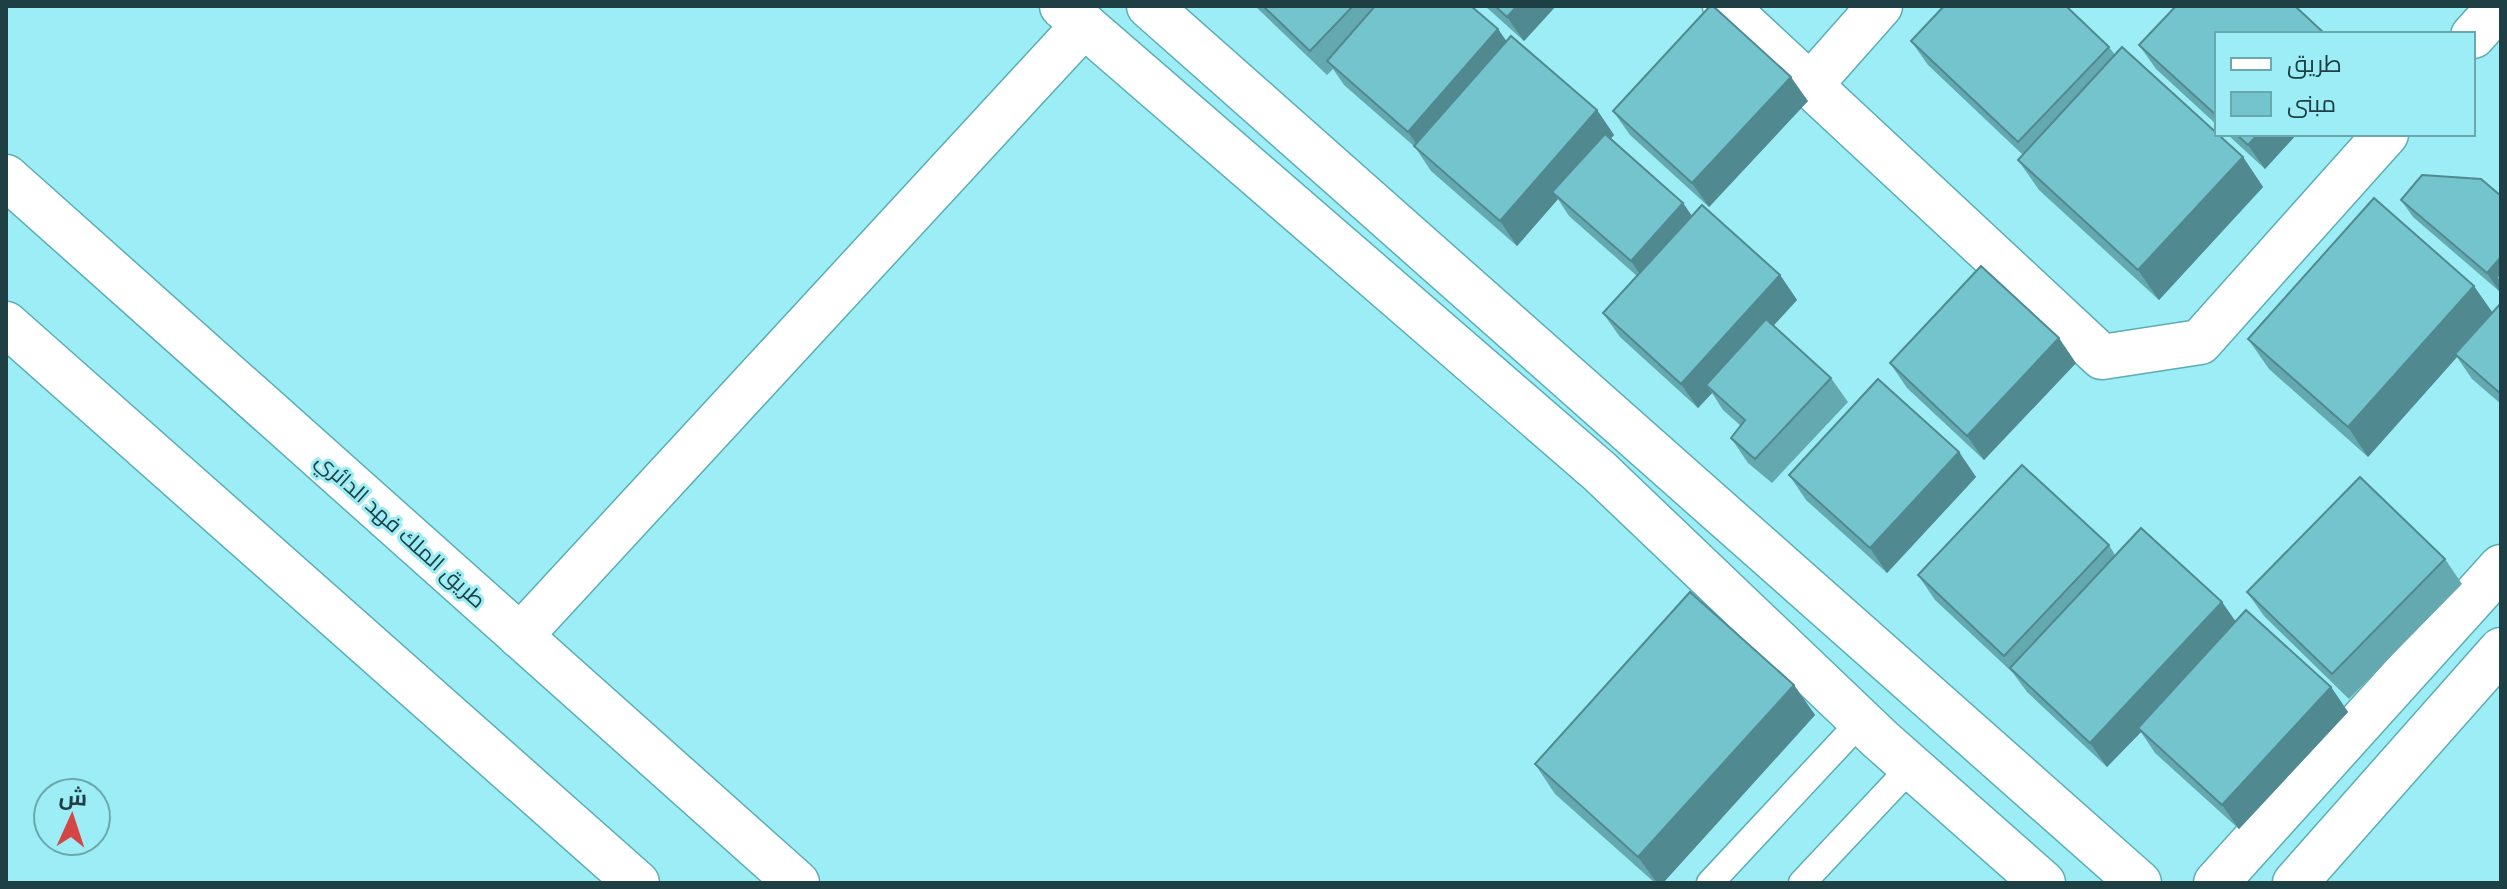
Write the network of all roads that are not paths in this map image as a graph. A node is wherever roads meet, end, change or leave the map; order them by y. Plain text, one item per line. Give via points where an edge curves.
1 (1149, 6) edge
2 (1725, 6) edge
3 (1880, 6) edge
4 (2500, 6) edge
5 (1073, 15) edge
6 (2475, 34) edge
7 (1810, 85) junction
8 (2384, 136) edge
9 (6, 177) edge
10 (6, 324) edge
11 (2501, 567) edge
12 (520, 636) junction
13 (2501, 650) edge
14 (1863, 719) junction
15 (1911, 767) junction
16 (637, 883) edge
17 (797, 883) edge
18 (1710, 883) edge
19 (1802, 883) edge
20 (2043, 883) edge
21 (2139, 883) edge
22 (2216, 883) edge
23 (2295, 883) edge

1 - 21 main road
2 - 7 main road
3 - 7 main road
4 - 6 main road
5 - 12 main road
5 - 14 main road via 1599,471
7 - 8 main road via 2102,357 2200,342
9 - 12 main road, طريق الملك فهد الدائري
10 - 16 main road
11 - 22 main road
12 - 17 main road, طريق الملك فهد الدائري
13 - 23 main road
14 - 15 main road
14 - 18 lane
15 - 19 lane
15 - 20 main road

